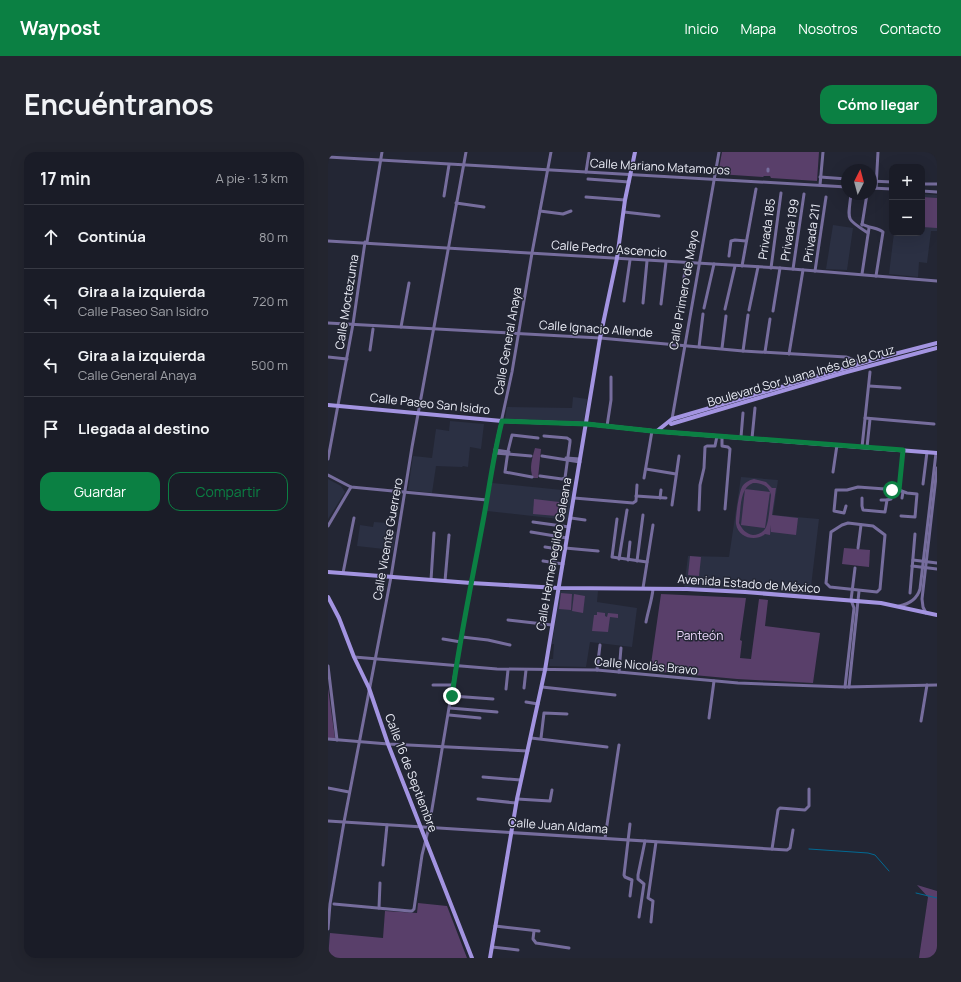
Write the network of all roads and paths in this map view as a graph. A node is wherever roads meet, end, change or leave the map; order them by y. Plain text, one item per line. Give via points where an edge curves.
1 (382, 152) edge
2 (466, 152) edge
3 (550, 152) edge
4 (635, 152) edge
5 (719, 152) edge
6 (823, 152) edge
7 (878, 152) edge
8 (589, 154) dead end
9 (328, 157) edge
10 (380, 160) junction
11 (449, 164) junction
12 (463, 165) junction
13 (877, 166) edge
14 (548, 169) junction
15 (586, 172) junction
16 (630, 174) junction
17 (820, 177) junction
18 (588, 179) dead end
19 (714, 179) junction
20 (841, 179) edge
21 (877, 181) edge
22 (629, 182) junction
23 (889, 182) edge
24 (925, 184) edge
25 (937, 184) edge
26 (820, 185) junction
27 (841, 187) edge
28 (877, 188) edge
29 (756, 189) dead end
30 (889, 189) edge
31 (925, 191) edge
32 (937, 192) edge
33 (781, 193) dead end
34 (804, 194) dead end
35 (444, 196) dead end
36 (586, 197) dead end
37 (826, 197) dead end
38 (625, 200) junction
39 (851, 200) edge
40 (865, 200) edge
41 (456, 203) junction
42 (484, 207) dead end
43 (540, 211) junction
44 (571, 211) dead end
45 (624, 212) junction
46 (659, 216) dead end
47 (862, 224) junction
48 (869, 228) junction
49 (862, 229) junction
50 (868, 233) junction
51 (328, 241) edge
52 (746, 241) junction
53 (366, 242) junction
54 (448, 248) junction
55 (532, 253) junction
56 (729, 256) dead end
57 (617, 258) junction
58 (630, 260) junction
59 (647, 261) junction
60 (666, 262) junction
61 (686, 263) junction
62 (698, 264) junction
63 (714, 264) junction
64 (735, 266) junction
65 (742, 266) junction
66 (758, 267) junction
67 (771, 268) junction
68 (780, 268) junction
69 (793, 269) junction
70 (803, 270) junction
71 (815, 271) junction
72 (862, 274) junction
73 (876, 276) junction
74 (937, 281) edge
75 (409, 282) dead end
76 (624, 301) dead end
77 (643, 303) dead end
78 (662, 304) dead end
79 (680, 308) dead end
80 (704, 308) dead end
81 (726, 309) dead end
82 (749, 310) dead end
83 (773, 311) dead end
84 (703, 314) dead end
85 (748, 315) dead end
86 (726, 316) dead end
87 (770, 319) dead end
88 (328, 323) edge
89 (353, 324) junction
90 (401, 327) junction
91 (434, 328) junction
92 (373, 329) dead end
93 (519, 333) junction
94 (600, 338) junction
95 (937, 343) edge
96 (684, 345) junction
97 (699, 347) junction
98 (722, 348) junction
99 (937, 348) edge
100 (370, 350) dead end
101 (743, 351) junction
102 (765, 352) junction
103 (789, 354) junction
104 (328, 357) edge
105 (347, 359) junction
106 (862, 363) junction
107 (870, 372) dead end
108 (611, 377) dead end
109 (869, 386) junction
110 (900, 388) dead end
111 (328, 405) edge
112 (338, 405) junction
113 (755, 408) dead end
114 (419, 413) junction
115 (743, 413) dead end
116 (865, 418) junction
117 (870, 419) junction
118 (502, 421) junction
119 (672, 421) junction
120 (587, 424) junction
121 (934, 424) dead end
122 (607, 426) junction
123 (652, 431) junction
124 (657, 431) junction
125 (670, 432) junction
126 (717, 435) junction
127 (544, 436) dead end
128 (722, 436) junction
129 (741, 437) junction
130 (538, 438) dead end
131 (752, 438) junction
132 (837, 445) junction
133 (865, 447) junction
134 (903, 450) junction
135 (495, 451) junction
136 (927, 452) junction
137 (508, 453) junction
138 (936, 453) edge
139 (531, 456) dead end
140 (542, 456) dead end
141 (679, 456) dead end
142 (328, 459) edge
143 (568, 459) junction
144 (580, 461) junction
145 (937, 468) edge
146 (646, 469) junction
147 (833, 472) dead end
148 (676, 474) junction
149 (328, 475) edge
150 (540, 476) dead end
151 (532, 477) dead end
152 (644, 478) dead end
153 (637, 484) dead end
154 (923, 484) dead end
155 (351, 487) junction
156 (661, 490) dead end
157 (892, 490) junction
158 (899, 490) junction
159 (405, 492) junction
160 (903, 492) junction
161 (636, 496) junction
162 (934, 497) edge
163 (574, 498) junction
164 (660, 498) junction
165 (666, 498) dead end
166 (862, 498) dead end
167 (902, 498) dead end
168 (487, 500) junction
169 (881, 500) dead end
170 (887, 500) junction
171 (672, 505) dead end
172 (846, 506) dead end
173 (725, 509) dead end
174 (627, 510) dead end
175 (699, 510) dead end
176 (866, 511) junction
177 (643, 515) dead end
178 (866, 515) dead end
179 (901, 516) dead end
180 (354, 518) dead end
181 (571, 518) junction
182 (617, 519) dead end
183 (585, 520) dead end
184 (533, 522) dead end
185 (653, 525) dead end
186 (860, 525) junction
187 (328, 526) edge
188 (569, 528) junction
189 (531, 532) dead end
190 (434, 533) dead end
191 (915, 534) dead end
192 (449, 535) dead end
193 (567, 538) junction
194 (630, 542) dead end
195 (545, 547) dead end
196 (858, 548) dead end
197 (565, 549) junction
198 (598, 551) dead end
199 (619, 559) junction
200 (628, 560) junction
201 (913, 560) junction
202 (543, 561) dead end
203 (636, 561) junction
204 (647, 562) junction
205 (925, 562) junction
206 (937, 563) edge
207 (563, 564) junction
208 (912, 566) junction
209 (855, 568) dead end
210 (924, 568) junction
211 (937, 569) edge
212 (328, 572) edge
213 (343, 573) junction
214 (391, 578) junction
215 (431, 580) junction
216 (445, 581) junction
217 (471, 583) junction
218 (558, 588) junction
219 (643, 588) junction
220 (653, 589) junction
221 (852, 590) junction
222 (859, 590) junction
223 (910, 593) dead end
224 (328, 597) edge
225 (851, 600) junction
226 (858, 601) junction
227 (897, 606) junction
228 (926, 612) junction
229 (937, 615) edge
230 (508, 620) dead end
231 (646, 622) dead end
232 (552, 625) junction
233 (462, 637) junction
234 (443, 639) dead end
235 (461, 642) junction
236 (510, 645) dead end
237 (600, 645) dead end
238 (621, 648) dead end
239 (354, 657) junction
240 (376, 659) junction
241 (328, 666) edge
242 (456, 666) junction
243 (508, 670) junction
244 (526, 670) junction
245 (545, 670) junction
246 (597, 670) junction
247 (619, 672) junction
248 (714, 681) junction
249 (433, 685) dead end
250 (927, 685) junction
251 (937, 685) edge
252 (453, 686) junction
253 (542, 687) junction
254 (845, 687) junction
255 (849, 687) junction
256 (369, 688) junction
257 (524, 688) dead end
258 (506, 689) dead end
259 (615, 695) dead end
260 (452, 696) junction
261 (493, 699) dead end
262 (526, 702) dead end
263 (538, 704) junction
264 (450, 708) junction
265 (497, 712) dead end
266 (568, 714) dead end
267 (449, 715) junction
268 (480, 718) dead end
269 (709, 718) dead end
270 (920, 721) dead end
271 (531, 738) junction
272 (541, 738) junction
273 (328, 739) edge
274 (337, 740) junction
275 (359, 741) junction
276 (388, 744) junction
277 (619, 745) dead end
278 (442, 746) junction
279 (607, 747) dead end
280 (528, 751) junction
281 (483, 777) dead end
282 (521, 780) junction
283 (328, 788) edge
284 (809, 789) dead end
285 (552, 790) dead end
286 (349, 792) junction
287 (478, 799) dead end
288 (516, 801) junction
289 (328, 821) edge
290 (344, 822) junction
291 (630, 824) dead end
292 (387, 825) junction
293 (421, 826) junction
294 (429, 827) junction
295 (793, 830) dead end
296 (511, 832) junction
297 (605, 838) junction
298 (426, 839) junction
299 (628, 840) junction
300 (645, 841) junction
301 (656, 842) junction
302 (772, 849) junction
303 (383, 865) dead end
304 (380, 883) dead end
305 (630, 896) dead end
306 (331, 904) edge
307 (379, 908) junction
308 (640, 916) dead end
309 (650, 922) dead end
310 (495, 926) junction
311 (328, 929) edge
312 (534, 931) junction
313 (540, 931) dead end
314 (492, 947) junction
315 (569, 948) dead end
316 (518, 950) dead end
317 (472, 958) edge
318 (490, 958) edge

1 - 10 street, Calle Moctezuma
2 - 12 street, Calle Vicente Guerrero
3 - 14 street, Calle General Anaya
4 - 16 main road, Calle Hermenegildo Galeana
5 - 19 street, Calle Primero de Mayo
6 - 17 street
7 - 13 street
8 - 15 street
9 - 10 street, Calle Mariano Matamoros
10 - 11 street, Calle Mariano Matamoros
10 - 53 street, Calle Moctezuma
11 - 12 street, Calle Mariano Matamoros
11 - 35 street
12 - 14 street, Calle Mariano Matamoros
12 - 41 street, Calle Vicente Guerrero
14 - 15 street, Calle Mariano Matamoros
14 - 43 street, Calle General Anaya
15 - 16 street, Calle Mariano Matamoros
16 - 19 street, Calle Mariano Matamoros
16 - 22 main road, Calle Hermenegildo Galeana
17 - 20 street
17 - 26 street
18 - 22 street
19 - 26 street, Calle Mariano Matamoros
19 - 62 street, Calle Primero de Mayo
21 - 23 street
22 - 38 main road, Calle Hermenegildo Galeana
24 - 25 street
26 - 27 street, Calle Mariano Matamoros
28 - 30 street
29 - 52 street
31 - 32 street
33 - 67 street, Privada 185
34 - 69 street, Privada 199
36 - 38 street
37 - 71 street, Privada 211
38 - 45 main road, Calle Hermenegildo Galeana
39 - 49 street via 849,219 852,224
40 - 47 street
41 - 42 street
41 - 54 street, Calle Vicente Guerrero
43 - 44 street via 563,214
43 - 55 street, Calle General Anaya
45 - 46 street
45 - 57 main road, Calle Hermenegildo Galeana
47 - 48 street
47 - 49 street
48 - 50 street
48 - 73 street via 880,229 883,232
49 - 50 street
50 - 72 street
51 - 53 street, Calle Pedro Ascencio
52 - 56 street via 731,241
52 - 65 street
53 - 54 street, Calle Pedro Ascencio
53 - 89 street, Calle Moctezuma
54 - 55 street, Calle Pedro Ascencio
54 - 91 street, Calle Vicente Guerrero
55 - 57 street, Calle Pedro Ascencio
55 - 93 street, Calle General Anaya
57 - 58 street, Calle Pedro Ascencio
57 - 94 main road, Calle Hermenegildo Galeana
58 - 59 street, Calle Pedro Ascencio
58 - 76 street
59 - 60 street, Calle Pedro Ascencio
59 - 77 street
60 - 61 street, Calle Pedro Ascencio
60 - 78 street
61 - 62 street, Calle Pedro Ascencio
61 - 79 street
62 - 63 street, Calle Pedro Ascencio
62 - 96 street, Calle Primero de Mayo
63 - 64 street, Calle Pedro Ascencio
63 - 80 street
64 - 65 street, Calle Pedro Ascencio
64 - 81 street
65 - 66 street, Calle Pedro Ascencio
66 - 67 street, Calle Pedro Ascencio
66 - 82 street
67 - 68 street, Calle Pedro Ascencio
68 - 69 street, Calle Pedro Ascencio
68 - 83 street
69 - 70 street, Calle Pedro Ascencio
70 - 71 street, Calle Pedro Ascencio
70 - 103 street
71 - 72 street, Calle Pedro Ascencio
72 - 73 street, Calle Pedro Ascencio
73 - 74 street, Calle Pedro Ascencio
75 - 90 street
84 - 97 street
85 - 101 street
86 - 98 street
87 - 102 street
88 - 89 street, Calle Ignacio Allende
89 - 90 street, Calle Ignacio Allende
89 - 105 street, Calle Moctezuma
90 - 91 street, Calle Ignacio Allende
91 - 93 street, Calle Ignacio Allende
91 - 114 street, Calle Vicente Guerrero
92 - 100 street
93 - 94 street, Calle Ignacio Allende
93 - 118 street, Calle General Anaya
94 - 96 street, Calle Ignacio Allende
94 - 120 main road, Calle Hermenegildo Galeana
95 - 106 main road, Boulevard Sor Juana Inés de la Cruz
96 - 97 street, Calle Ignacio Allende
96 - 119 street, Calle Primero de Mayo
97 - 98 street, Calle Ignacio Allende
98 - 101 street, Calle Ignacio Allende
99 - 119 main road, Boulevard Sor Juana Inés de la Cruz
101 - 102 street, Calle Ignacio Allende
102 - 103 street, Calle Ignacio Allende
103 - 106 street, Calle Ignacio Allende via 846,357
104 - 105 street
105 - 112 street, Calle Moctezuma
106 - 119 main road, Boulevard Sor Juana Inés de la Cruz
107 - 109 street
108 - 122 street
109 - 110 street
109 - 116 street
111 - 112 main road, Calle Paseo San Isidro
112 - 114 main road, Calle Paseo San Isidro
112 - 142 street, Calle Moctezuma
113 - 131 street
114 - 118 main road, Calle Paseo San Isidro
114 - 159 street, Calle Vicente Guerrero
115 - 129 street
116 - 117 street
116 - 133 street
117 - 121 street
117 - 133 street
118 - 120 main road, Calle Paseo San Isidro
118 - 135 street, Calle General Anaya
119 - 124 main road
119 - 125 main road, Calle Primero de Mayo
120 - 122 main road, Calle Paseo San Isidro
120 - 144 main road, Calle Hermenegildo Galeana
122 - 123 main road, Calle Paseo San Isidro
123 - 124 main road, Calle Paseo San Isidro
123 - 146 street
124 - 125 main road, Calle Paseo San Isidro
125 - 126 main road, Calle Paseo San Isidro
126 - 128 main road, Calle Paseo San Isidro
126 - 175 street via 715,446 705,447
127 - 143 street via 569,439
128 - 129 main road, Calle Paseo San Isidro
128 - 173 street via 722,446 729,448
129 - 131 main road, Calle Paseo San Isidro
130 - 137 street via 512,434
131 - 132 main road, Calle Paseo San Isidro
132 - 133 main road, Calle Paseo San Isidro
132 - 147 street
133 - 134 main road, Calle Paseo San Isidro
134 - 136 main road, Calle Paseo San Isidro
134 - 158 street
135 - 137 street
135 - 168 street, Calle General Anaya
136 - 138 main road, Calle Paseo San Isidro
136 - 154 street
137 - 139 street
137 - 151 street via 506,473
138 - 162 street
140 - 143 street
141 - 148 street
143 - 144 street
143 - 150 street via 564,479
144 - 163 main road, Calle Hermenegildo Galeana
145 - 162 street
146 - 148 street
146 - 152 street
148 - 171 street
149 - 155 street
153 - 161 street
155 - 159 street
155 - 187 street
156 - 164 street
157 - 158 street
157 - 170 street via 891,499
157 - 172 street via 858,487 836,490 834,511 844,513
158 - 160 street
159 - 168 street
159 - 214 street, Calle Vicente Guerrero
160 - 167 street
160 - 179 street via 918,496 915,517
161 - 163 street via 633,503
161 - 164 street
162 - 205 street
163 - 181 main road, Calle Hermenegildo Galeana
164 - 165 street
166 - 176 street via 863,510
168 - 217 street, Calle General Anaya
169 - 170 street
170 - 176 street via 886,512
174 - 199 street
176 - 178 street
177 - 203 street
180 - 213 street
181 - 183 street
181 - 188 main road, Calle Hermenegildo Galeana
182 - 199 street via 612,556
184 - 188 street
185 - 204 street
186 - 196 street
186 - 221 street via 844,524 831,532 826,583 830,587
186 - 222 street via 875,527 885,535 880,589 877,592
188 - 193 main road, Calle Hermenegildo Galeana
189 - 193 street
190 - 215 street
191 - 201 street
192 - 216 street
193 - 197 main road, Calle Hermenegildo Galeana
194 - 200 street
195 - 197 street
197 - 198 street
197 - 207 main road, Calle Hermenegildo Galeana
199 - 200 street
200 - 203 street
201 - 205 street
201 - 208 street
202 - 207 street
203 - 204 street
204 - 219 street
205 - 206 street
205 - 210 street
207 - 218 main road, Calle Hermenegildo Galeana
208 - 210 street
208 - 223 street
209 - 221 street
210 - 211 street
210 - 227 street via 917,595 909,603
210 - 228 street via 922,599
212 - 213 main road
213 - 214 main road
214 - 215 main road
214 - 240 street, Calle Vicente Guerrero
215 - 216 main road
216 - 217 main road
217 - 218 main road
217 - 233 street, Calle General Anaya
218 - 219 main road, Avenida Estado de México
218 - 232 main road, Calle Hermenegildo Galeana
219 - 220 main road, Avenida Estado de México
220 - 225 main road, Avenida Estado de México via 731,591
220 - 231 street
221 - 222 street
221 - 225 street
222 - 226 street
224 - 239 main road, Calle 16 de Septiembre via 340,618
225 - 226 main road, Avenida Estado de México
225 - 254 street via 854,608
226 - 227 main road, Avenida Estado de México
226 - 255 street
227 - 228 main road, Avenida Estado de México
228 - 229 main road, Avenida Estado de México
230 - 232 street
232 - 245 main road, Calle Hermenegildo Galeana
233 - 235 street, Calle General Anaya
233 - 236 street
234 - 235 street
235 - 242 street, Calle General Anaya
237 - 246 street
238 - 247 street
239 - 240 street, Calle Nicolás Bravo
239 - 256 main road, Calle 16 de Septiembre
240 - 242 street, Calle Nicolás Bravo
240 - 256 street, Calle Vicente Guerrero
241 - 274 street
242 - 243 street, Calle Nicolás Bravo
242 - 252 street, Calle General Anaya
243 - 244 street, Calle Nicolás Bravo
243 - 258 street
244 - 245 street, Calle Nicolás Bravo
244 - 257 street
245 - 246 street, Calle Nicolás Bravo
245 - 253 main road, Calle Hermenegildo Galeana
246 - 247 street, Calle Nicolás Bravo
247 - 248 street, Calle Nicolás Bravo
248 - 254 street, Calle Nicolás Bravo
248 - 269 street
249 - 252 street
250 - 251 street, Calle Nicolás Bravo
250 - 255 street, Calle Nicolás Bravo
250 - 270 street
252 - 260 street, Calle General Anaya
253 - 259 street
253 - 263 main road, Calle Hermenegildo Galeana
254 - 255 street, Calle Nicolás Bravo
256 - 275 street, Calle Vicente Guerrero
256 - 276 main road, Calle 16 de Septiembre
260 - 261 street
260 - 264 street, Calle General Anaya
262 - 263 street
263 - 271 main road, Calle Hermenegildo Galeana
264 - 265 street
264 - 267 street, Calle General Anaya
266 - 272 street via 544,712
267 - 268 street
267 - 278 street, Calle General Anaya
271 - 272 street
271 - 280 main road, Calle Hermenegildo Galeana
272 - 279 street
273 - 274 street
274 - 275 street
275 - 276 street
275 - 286 street, Calle Vicente Guerrero
276 - 278 street
276 - 293 main road, Calle 16 de Septiembre
277 - 297 street
278 - 280 street
278 - 294 street, Calle General Anaya
280 - 282 main road, Calle Hermenegildo Galeana
281 - 282 street
282 - 288 main road, Calle Hermenegildo Galeana
283 - 286 street
284 - 302 street via 809,806 805,810 778,810
285 - 288 street via 550,801
286 - 290 street, Calle Vicente Guerrero
287 - 288 street
288 - 296 main road, Calle Hermenegildo Galeana
289 - 290 street, Calle Juan Aldama
290 - 292 street, Calle Juan Aldama
290 - 306 street, Calle Vicente Guerrero
291 - 299 street
292 - 293 street, Calle Juan Aldama
292 - 303 street
293 - 294 street, Calle Juan Aldama
293 - 298 main road, Calle 16 de Septiembre
294 - 296 street, Calle Juan Aldama
294 - 298 street, Calle General Anaya
295 - 302 street, Calle Juan Aldama via 790,848
296 - 297 street, Calle Juan Aldama
296 - 310 main road, Calle Hermenegildo Galeana
297 - 299 street, Calle Juan Aldama
298 - 307 street, Calle General Anaya via 412,911
298 - 317 main road, Calle 16 de Septiembre
299 - 300 street, Calle Juan Aldama
299 - 305 street via 624,876 632,880
300 - 301 street, Calle Juan Aldama
300 - 308 street via 638,876 644,884
301 - 302 street, Calle Juan Aldama
301 - 309 street via 648,898 653,901
304 - 307 street
306 - 307 street
306 - 311 street, Calle Vicente Guerrero
310 - 312 street
310 - 314 main road, Calle Hermenegildo Galeana
312 - 313 street
312 - 315 street via 533,939 536,943
314 - 316 street
314 - 318 main road, Calle Hermenegildo Galeana

